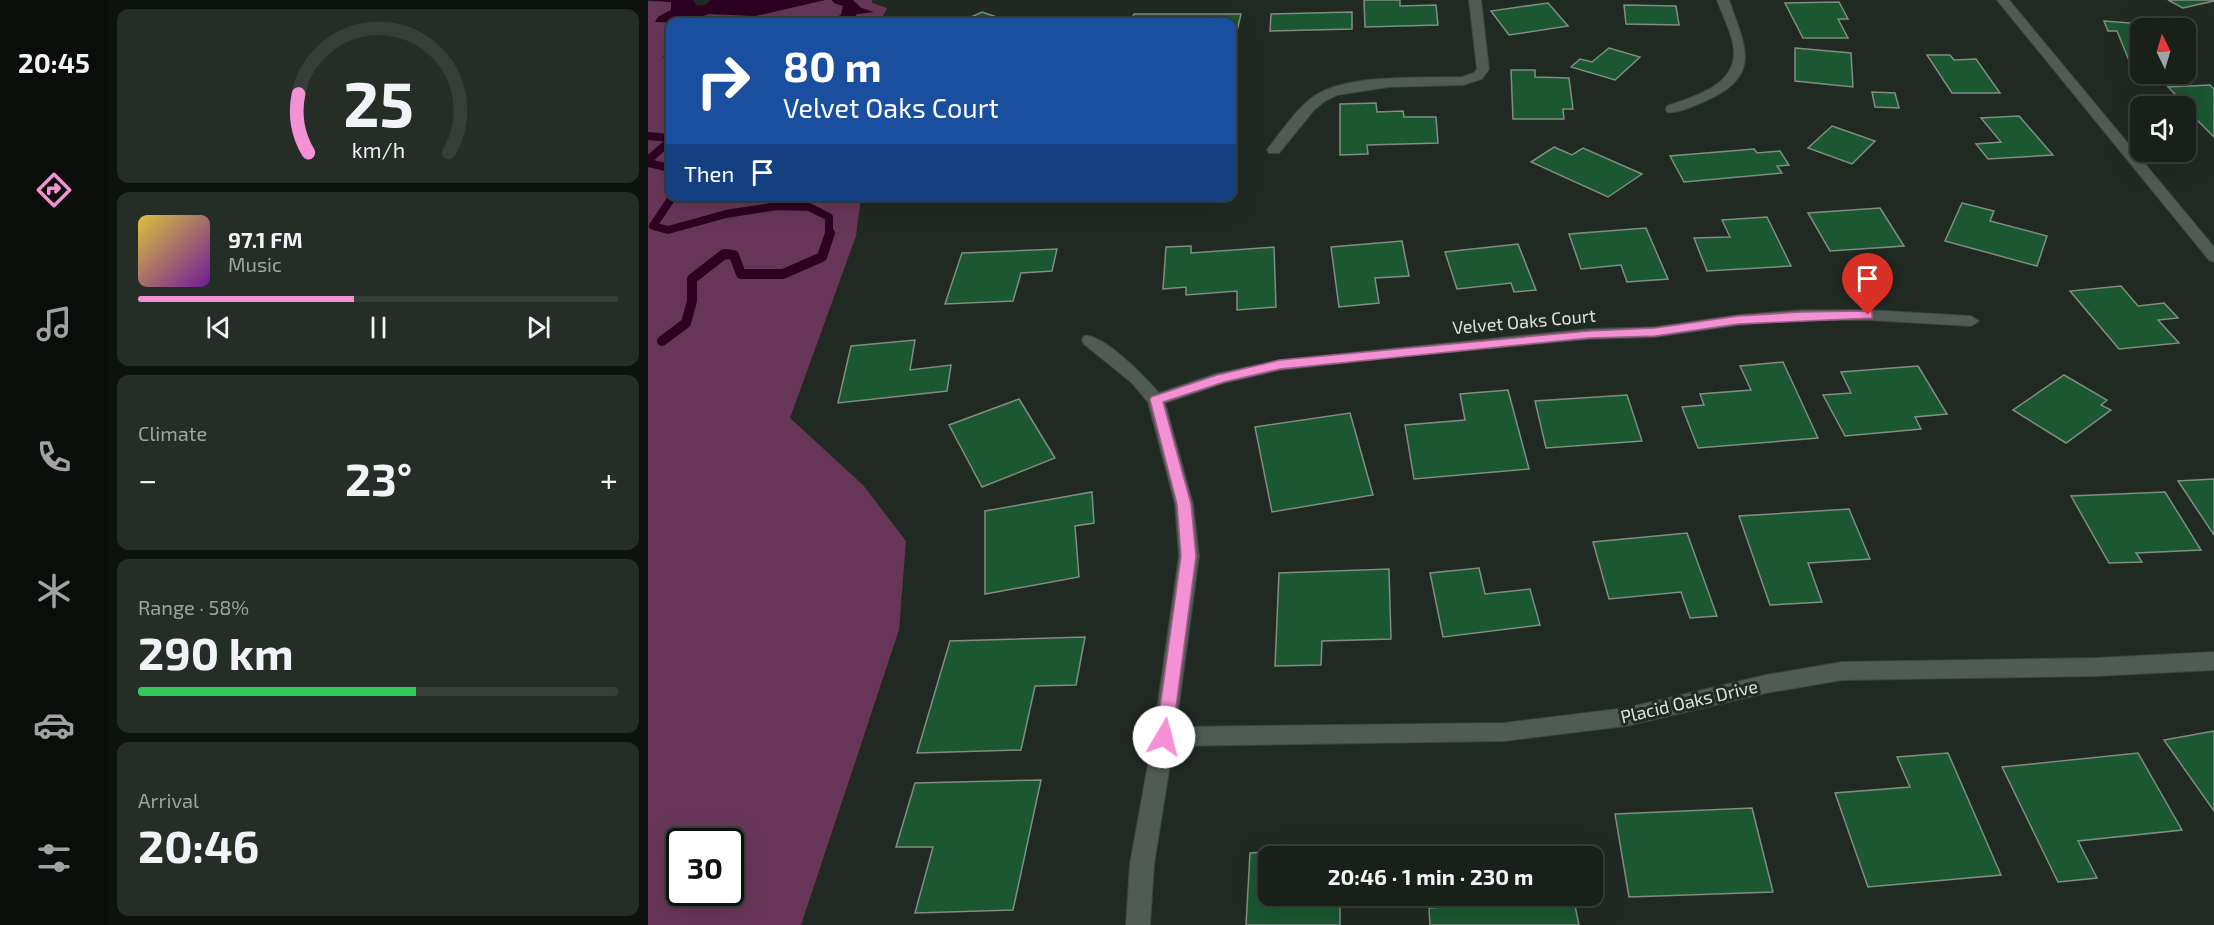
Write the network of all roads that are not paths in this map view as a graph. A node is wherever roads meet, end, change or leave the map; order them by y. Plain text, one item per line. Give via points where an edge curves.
1 (1475, 0) edge
2 (1723, 0) edge
3 (2003, 0) edge
4 (1672, 109) dead end
5 (1274, 150) dead end
6 (2214, 257) edge
7 (1971, 321) dead end
8 (1089, 340) dead end
9 (1156, 400) junction
10 (2214, 661) edge
11 (1164, 737) junction
12 (1138, 925) edge

1 - 5 street via 1483,69 1478,76 1463,81 1369,85 1321,97
2 - 4 street via 1740,51 1739,67 1726,83 1704,97
3 - 6 street
7 - 9 street, Velvet Oaks Court via 1802,315 1655,332 1589,334 1396,352 1280,364 1221,378
8 - 9 street via 1138,379
9 - 11 street via 1184,504 1189,556
10 - 11 street, Placid Oaks Drive via 1842,671 1766,684 1626,717 1504,732
11 - 12 street via 1142,864

